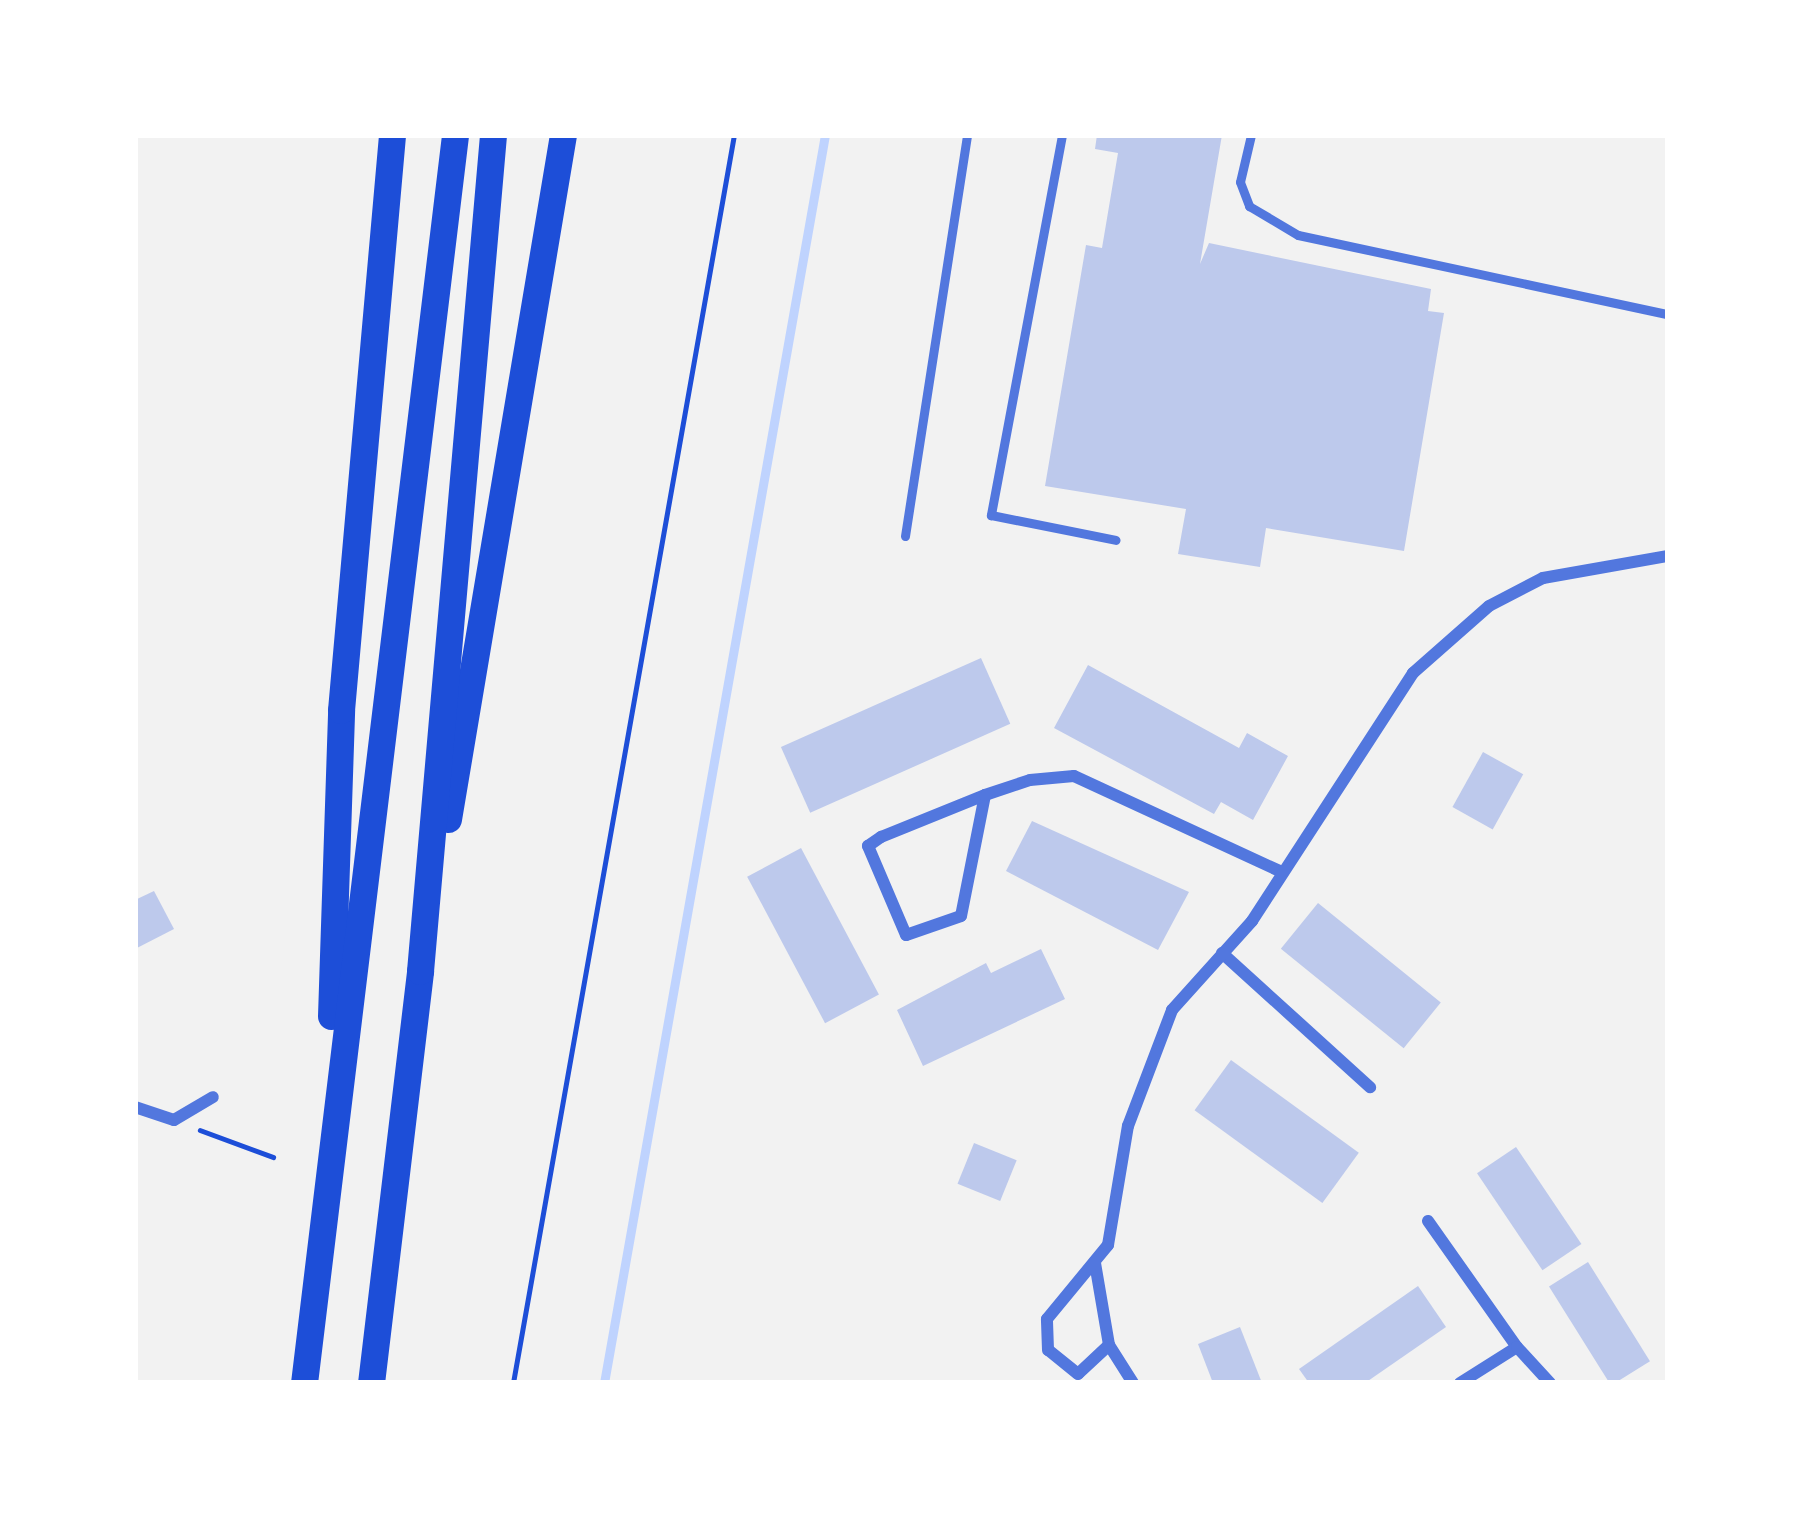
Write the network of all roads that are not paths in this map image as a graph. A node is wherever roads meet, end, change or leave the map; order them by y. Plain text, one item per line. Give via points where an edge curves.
1 (392, 135) edge
2 (455, 135) edge
3 (494, 135) edge
4 (563, 135) edge
5 (968, 135) edge
6 (1062, 135) edge
7 (1251, 135) edge
8 (1668, 314) edge
9 (905, 536) dead end
10 (1116, 540) dead end
11 (1668, 556) edge
12 (985, 795) junction
13 (1282, 872) junction
14 (1222, 953) junction
15 (420, 971) junction
16 (1370, 1088) dead end
17 (213, 1097) dead end
18 (135, 1107) edge
19 (325, 1199) junction
20 (1428, 1221) dead end
21 (1095, 1263) junction
22 (1109, 1345) junction
23 (1517, 1347) junction
24 (1080, 1378) edge
25 (304, 1383) edge
26 (371, 1383) edge
27 (1133, 1383) edge
28 (1460, 1383) edge
29 (1550, 1383) edge

1 - 19 main road via 341,710
2 - 19 main road
3 - 15 main road
4 - 15 main road
5 - 9 lane
6 - 10 lane via 991,515
7 - 8 lane via 1240,182 1263,220
11 - 13 street via 1543,578 1489,607 1413,673
12 - 12 street via 868,846 906,934 961,916
12 - 13 street via 1074,776
13 - 14 street
14 - 16 street
14 - 21 street via 1182,993 1143,1080 1114,1224
15 - 26 main road
17 - 18 street via 175,1120
19 - 25 main road
20 - 23 street
21 - 22 street
21 - 24 street via 1047,1318 1048,1350
22 - 24 street
22 - 27 street
23 - 28 street
23 - 29 street

